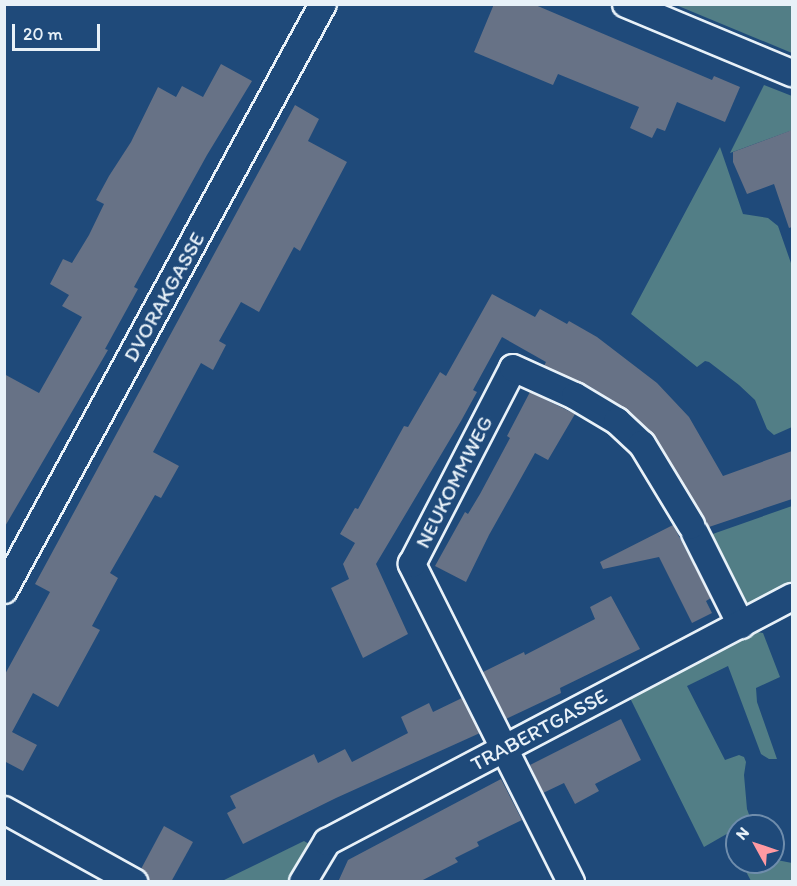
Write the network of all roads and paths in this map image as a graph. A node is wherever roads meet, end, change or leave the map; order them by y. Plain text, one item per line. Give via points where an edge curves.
1 (323, 4) edge
2 (626, 4) edge
3 (792, 74) edge
4 (4, 590) edge
5 (792, 597) edge
6 (741, 625) junction
7 (504, 748) junction
8 (4, 810) edge
9 (134, 882) edge
10 (303, 882) edge
11 (572, 882) edge

1 - 4 street, DVORAKGASSE
2 - 3 street
5 - 6 street, TRABERTGASSE
6 - 7 street, TRABERTGASSE
6 - 7 street, NEUKOMMWEG via 693,529 642,444 617,421 575,396 513,368 412,564
7 - 10 street, TRABERTGASSE via 327,842
7 - 11 street, NEUKOMMWEG
8 - 9 street

